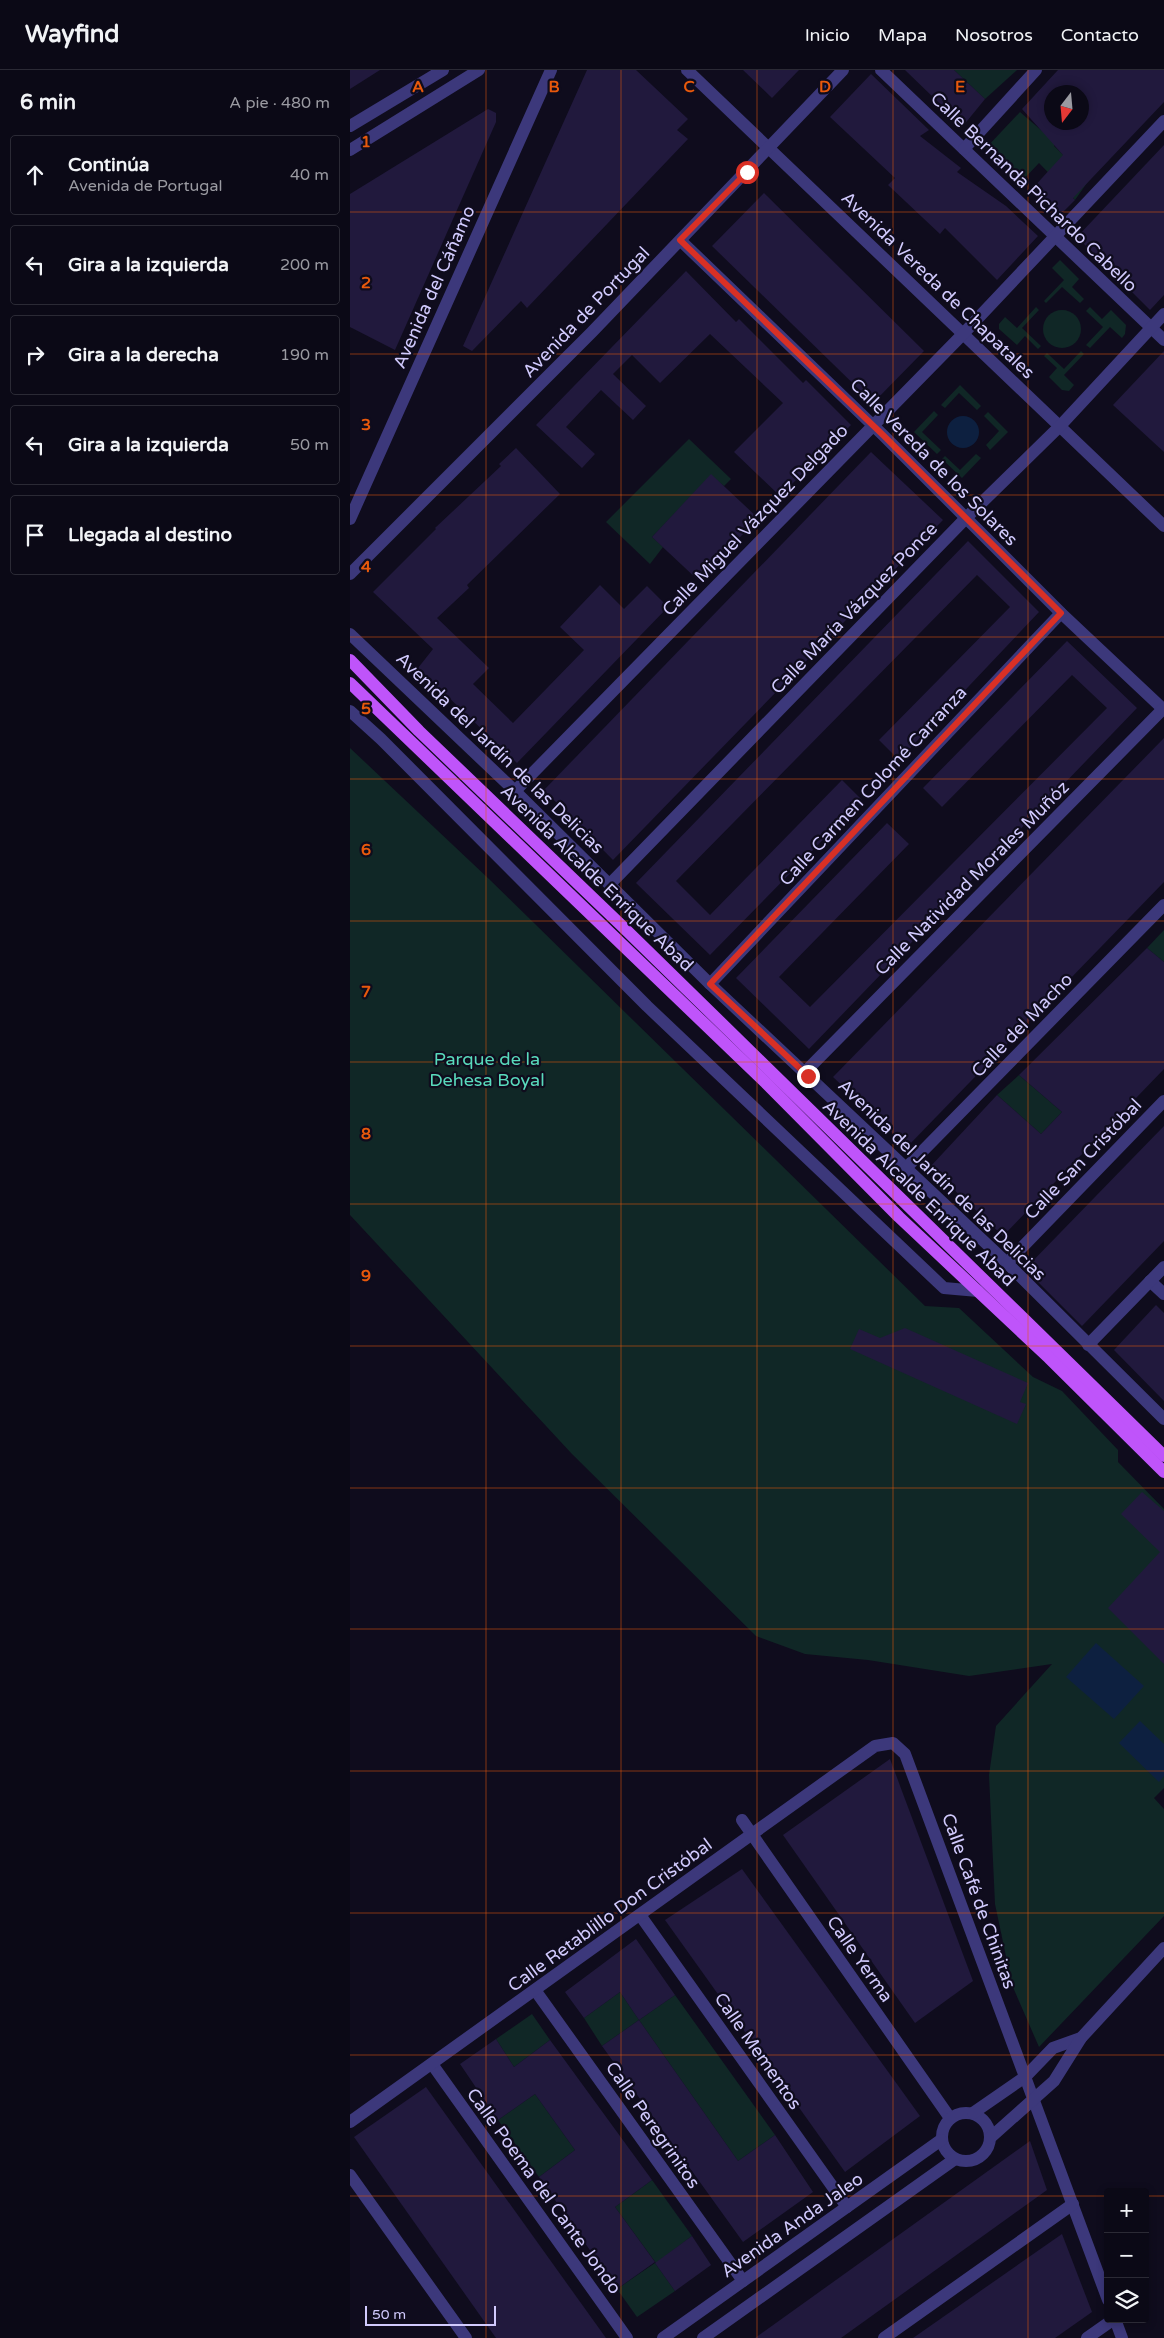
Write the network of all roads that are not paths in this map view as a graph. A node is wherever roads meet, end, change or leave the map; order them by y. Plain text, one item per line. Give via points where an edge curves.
1 (443, 70) edge
2 (478, 70) edge
3 (551, 70) edge
4 (687, 70) edge
5 (843, 70) edge
6 (881, 70) edge
7 (1036, 70) edge
8 (1164, 121) edge
9 (350, 126) edge
10 (770, 148) junction
11 (964, 149) junction
12 (350, 150) edge
13 (1055, 236) junction
14 (680, 240) junction
15 (1164, 314) edge
16 (1151, 327) junction
17 (963, 334) junction
18 (1164, 340) edge
19 (872, 425) junction
20 (1060, 426) junction
21 (966, 518) junction
22 (350, 519) edge
23 (1164, 526) edge
24 (350, 574) edge
25 (1061, 613) junction
26 (350, 634) edge
27 (350, 660) edge
28 (350, 683) edge
29 (1163, 709) edge
30 (350, 711) edge
31 (515, 791) junction
32 (610, 884) junction
33 (1164, 905) edge
34 (710, 984) junction
35 (804, 1073) junction
36 (1164, 1101) edge
37 (905, 1169) junction
38 (1007, 1263) junction
39 (1164, 1267) edge
40 (1150, 1281) junction
41 (978, 1291) junction
42 (1164, 1294) edge
43 (1088, 1345) junction
44 (1164, 1419) edge
45 (1164, 1456) edge
46 (1164, 1472) edge
47 (893, 1743) joint
48 (742, 1820) dead end
49 (752, 1834) junction
50 (640, 1915) junction
51 (1164, 1948) edge
52 (535, 1990) junction
53 (1081, 2038) junction
54 (432, 2064) junction
55 (1025, 2077) junction
56 (1034, 2100) junction
57 (973, 2113) junction
58 (950, 2118) junction
59 (350, 2122) edge
60 (990, 2138) junction
61 (941, 2140) junction
62 (955, 2159) junction
63 (350, 2175) edge
64 (1073, 2204) junction
65 (847, 2207) junction
66 (743, 2281) junction
67 (1104, 2289) edge
68 (1109, 2323) edge
69 (1116, 2323) edge
70 (466, 2338) edge
71 (627, 2338) edge
72 (663, 2338) edge
73 (704, 2338) edge
74 (884, 2338) edge
75 (1088, 2338) edge
76 (1122, 2338) edge

1 - 9 street
2 - 12 street
3 - 22 street, Avenida del Cáñamo
4 - 10 street, Avenida Vereda de Chapatales
5 - 10 street, Avenida de Portugal
6 - 11 street, Calle Bernanda Pichardo Cabello
7 - 11 street
8 - 13 street, Calle Miguel Vázquez Delgado
10 - 14 street, Avenida de Portugal
10 - 17 street, Avenida Vereda de Chapatales
11 - 13 street, Calle Bernanda Pichardo Cabello
13 - 16 street, Calle Bernanda Pichardo Cabello
13 - 17 street, Calle Miguel Vázquez Delgado
14 - 19 street, Calle Vereda de los Solares
14 - 24 street, Avenida de Portugal via 587,338
15 - 16 street, Calle María Vázquez Ponce
16 - 18 street, Calle Bernanda Pichardo Cabello
16 - 20 street, Calle María Vázquez Ponce
17 - 19 street, Calle Miguel Vázquez Delgado
17 - 20 street, Avenida Vereda de Chapatales
19 - 21 street, Calle Vereda de los Solares
19 - 31 street, Calle Miguel Vázquez Delgado
20 - 21 street, Calle María Vázquez Ponce
20 - 23 street, Avenida Vereda de Chapatales
21 - 25 street, Calle Vereda de los Solares
21 - 32 street, Calle María Vázquez Ponce
25 - 29 street, Calle Vereda de los Solares
25 - 34 street, Calle Carmen Colomé Carranza
26 - 31 street, Avenida del Jardín de las Delicias
27 - 45 main road, Avenida Alcalde Enrique Abad via 419,731
28 - 41 main road, Avenida Alcalde Enrique Abad
29 - 35 street, Calle Natividad Morales Muñóz
30 - 41 street, Avenida Alcalde Enrique Abad via 647,1006 944,1288
31 - 32 street, Avenida del Jardín de las Delicias
32 - 34 street, Avenida del Jardín de las Delicias
33 - 37 street, Calle del Macho
34 - 35 street, Avenida del Jardín de las Delicias
35 - 37 street, Avenida del Jardín de las Delicias
36 - 38 street, Calle San Cristóbal
37 - 38 street, Avenida del Jardín de las Delicias
38 - 43 street, Avenida del Jardín de las Delicias
39 - 40 street
40 - 42 street
40 - 43 street
41 - 46 main road, Avenida Alcalde Enrique Abad
43 - 44 street, Avenida del Jardín de las Delicias
47 - 49 street, Calle Retablillo Don Cristóbal via 875,1746
47 - 55 street, Calle Café de Chinitas via 905,1754
48 - 49 street, Calle Yerma
49 - 50 street, Calle Retablillo Don Cristóbal
49 - 58 street, Calle Yerma
50 - 52 street, Calle Retablillo Don Cristóbal
50 - 65 street, Calle Mementos
51 - 53 street
52 - 54 street, Calle Retablillo Don Cristóbal
52 - 66 street, Calle Peregrinitos
53 - 55 street via 1053,2048
53 - 56 street via 1054,2081
54 - 59 street, Calle Retablillo Don Cristóbal
54 - 71 street, Calle Poema del Cante Jondo
55 - 56 street, Calle Café de Chinitas
55 - 57 street
56 - 60 street
56 - 64 street
57 - 58 street via 965,2112
57 - 60 street via 986,2124
58 - 61 street via 944,2124
60 - 62 street via 984,2153 978,2158 971,2161
61 - 62 street
61 - 65 street, Avenida Anda Jaleo
62 - 73 street
63 - 70 street
64 - 67 street
64 - 74 street
65 - 66 street, Avenida Anda Jaleo
66 - 72 street, Avenida Anda Jaleo
68 - 75 street
69 - 76 street

